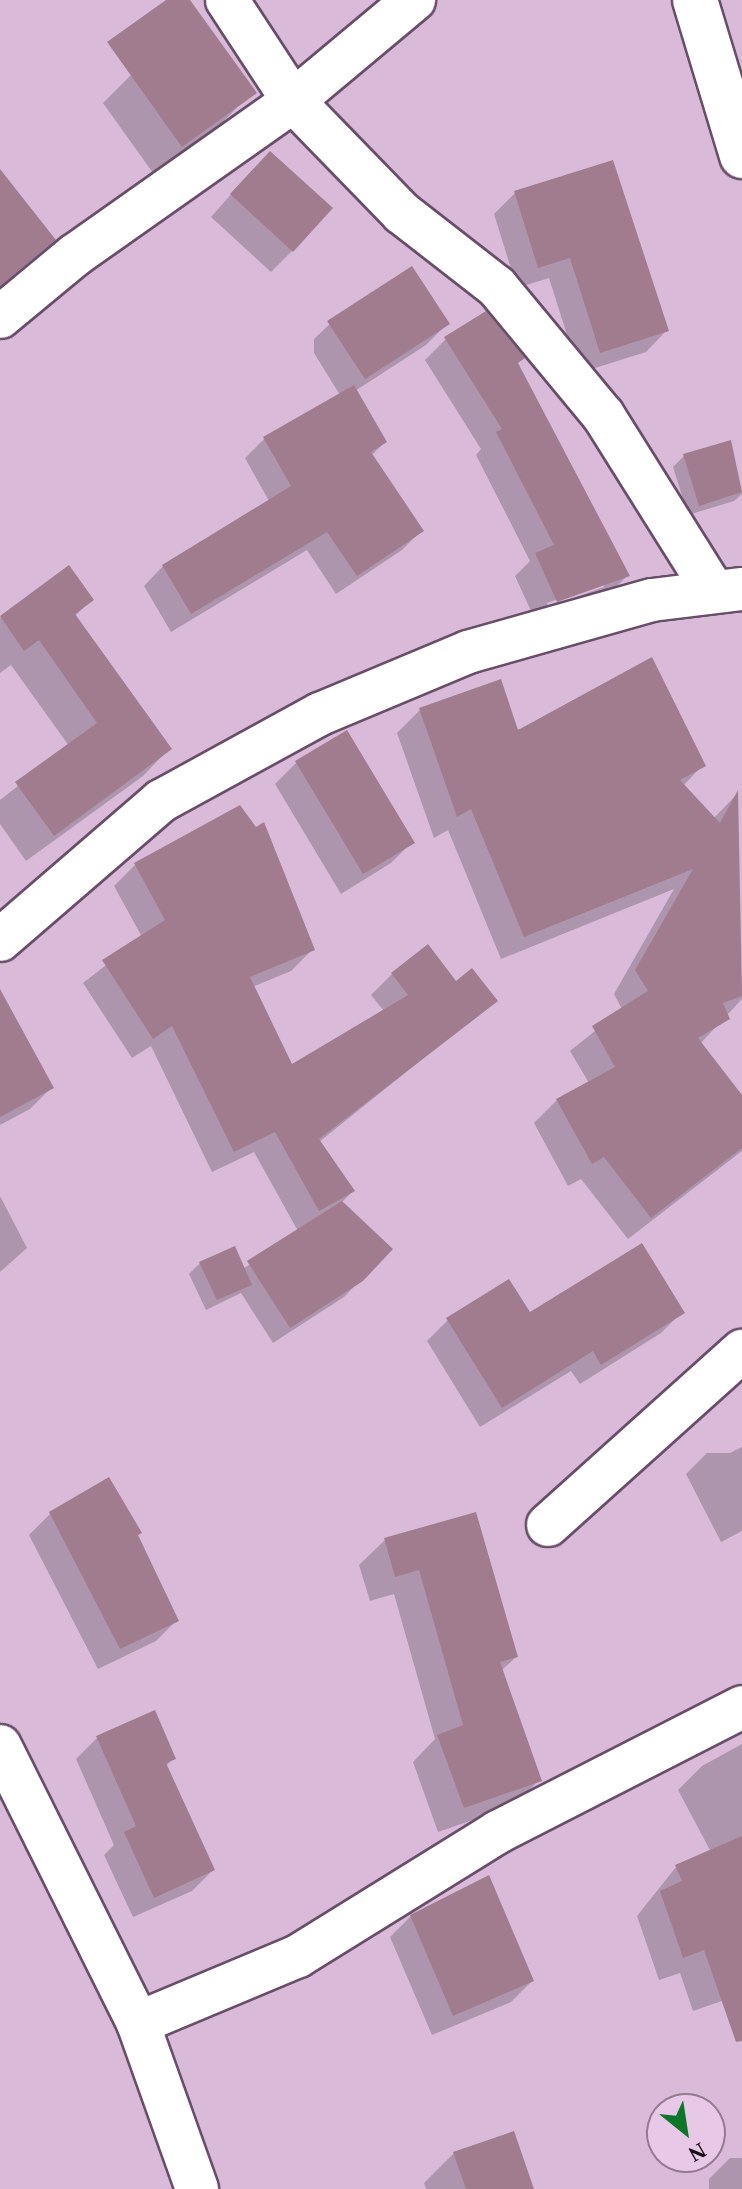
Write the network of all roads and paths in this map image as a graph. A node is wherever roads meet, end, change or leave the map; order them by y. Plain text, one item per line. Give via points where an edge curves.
1 (227, 0) edge
2 (414, 0) edge
3 (695, 0) edge
4 (293, 101) junction
5 (742, 156) edge
6 (0, 317) edge
7 (727, 589) edge
8 (0, 940) edge
9 (742, 1351) edge
10 (548, 1525) dead end
11 (742, 1707) edge
12 (0, 1746) edge
13 (138, 2023) junction
14 (197, 2189) edge

1 - 4 street
2 - 4 street
3 - 5 highway
4 - 6 street via 75,255
4 - 7 street via 402,213 497,287 603,415
7 - 8 street via 652,600 468,652 320,714 161,801
9 - 10 street
11 - 13 street via 498,1832 298,1956
12 - 13 street
13 - 14 street

